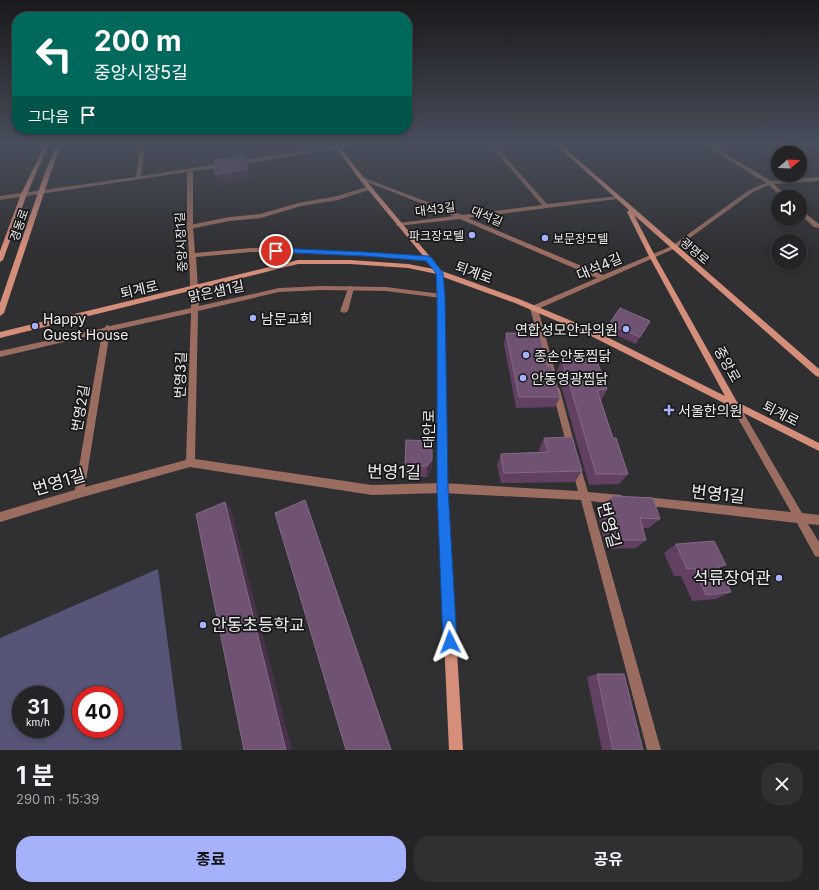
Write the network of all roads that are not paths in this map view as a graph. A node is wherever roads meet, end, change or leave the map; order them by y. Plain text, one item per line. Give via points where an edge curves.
1 (31, 179) edge
2 (47, 179) edge
3 (131, 179) edge
4 (190, 179) edge
5 (362, 179) joint
6 (522, 179) edge
7 (597, 179) edge
8 (763, 179) edge
9 (819, 179) edge
10 (770, 183) junction
11 (370, 188) junction
12 (778, 190) edge
13 (42, 192) junction
14 (24, 194) junction
15 (617, 197) junction
16 (0, 198) edge
17 (546, 206) junction
18 (628, 208) junction
19 (461, 217) junction
20 (807, 217) edge
21 (399, 224) junction
22 (818, 226) edge
23 (190, 227) junction
24 (674, 247) junction
25 (191, 256) junction
26 (652, 256) junction
27 (428, 259) junction
28 (0, 260) edge
29 (440, 273) junction
30 (601, 277) junction
31 (195, 288) junction
32 (350, 288) junction
33 (441, 296) junction
34 (534, 308) junction
35 (195, 309) junction
36 (344, 311) dead end
37 (0, 313) edge
38 (107, 328) junction
39 (0, 335) edge
40 (0, 354) edge
41 (819, 374) edge
42 (734, 404) junction
43 (819, 447) edge
44 (190, 463) junction
45 (442, 488) junction
46 (79, 493) junction
47 (585, 496) junction
48 (0, 518) edge
49 (799, 518) junction
50 (819, 520) edge
51 (819, 552) edge
52 (456, 750) edge
53 (654, 750) edge

1 - 14 street, 경동로
2 - 13 street, 경동로
3 - 13 street
4 - 23 street, 중앙시장1길
5 - 11 street
5 - 19 street, 대석길
6 - 17 street
7 - 15 street, 광명로
8 - 10 street
9 - 10 street, 대석4길
10 - 12 street
10 - 24 street, 대석4길 via 751,191
11 - 21 street
11 - 23 street via 261,216
13 - 14 street
13 - 37 street, 경동로
14 - 16 street
14 - 28 street, 경동로
15 - 17 street, 대석3길
15 - 18 street, 광명로
17 - 19 street, 대석3길
18 - 24 street, 광명로
18 - 26 street, 중앙로
19 - 21 street, 대석3길
19 - 30 street, 대석길
20 - 22 street
21 - 27 street
23 - 25 street, 중앙시장1길
24 - 26 street, 대석4길
24 - 41 street, 광명로
25 - 27 street via 251,250
25 - 31 street, 중앙시장1길
26 - 30 street, 대석4길
26 - 42 street, 중앙로
27 - 29 street
29 - 31 street, 퇴계로 via 408,266 298,262
29 - 33 street, 대안로
29 - 34 street, 퇴계로
30 - 34 street, 대석4길
31 - 35 street, 번영3길
31 - 39 street, 퇴계로
32 - 33 street, 맑은샘1길 via 386,289
32 - 35 street, 맑은샘1길 via 279,290
32 - 36 street
33 - 45 street, 대안로
34 - 42 street, 퇴계로 via 588,331
34 - 47 street, 번영길
35 - 38 street, 맑은샘1길
35 - 44 street, 번영3길
38 - 40 street, 맑은샘1길
38 - 46 street, 번영2길
42 - 43 street, 퇴계로
42 - 49 street, 중앙로
44 - 45 street, 번영1길 via 372,490
44 - 46 street, 번영1길
45 - 47 street, 번영1길
45 - 52 street, 대안로
46 - 48 street, 번영1길
47 - 49 street, 번영1길
47 - 53 street, 번영길
49 - 50 street, 번영1길
49 - 51 street, 중앙로

